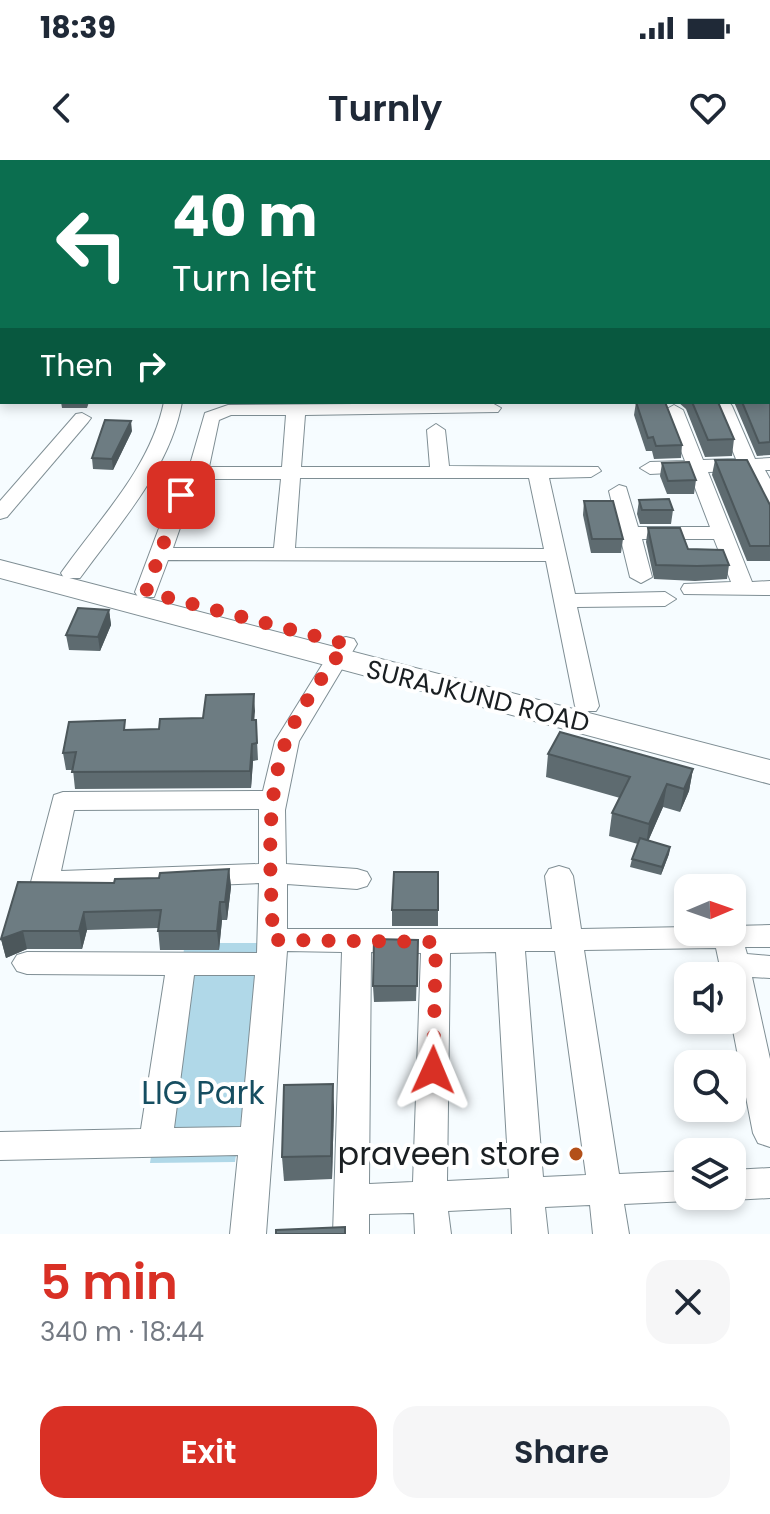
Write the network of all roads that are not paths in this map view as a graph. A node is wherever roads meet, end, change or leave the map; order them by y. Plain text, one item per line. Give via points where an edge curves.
1 (173, 404) edge
2 (723, 406) edge
3 (492, 408) dead end
4 (296, 409) junction
5 (674, 410) dead end
6 (82, 418) dead end
7 (436, 430) dead end
8 (757, 464) edge
9 (696, 466) junction
10 (650, 468) dead end
11 (591, 471) dead end
12 (198, 472) junction
13 (290, 472) junction
14 (440, 472) junction
15 (538, 472) junction
16 (619, 491) dead end
17 (770, 500) edge
18 (0, 513) edge
19 (631, 533) junction
20 (722, 533) junction
21 (159, 554) junction
22 (284, 554) junction
23 (0, 555) edge
24 (555, 555) junction
25 (0, 569) edge
26 (72, 573) junction
27 (641, 577) dead end
28 (744, 588) junction
29 (770, 588) edge
30 (692, 589) dead end
31 (146, 592) junction
32 (665, 599) dead end
33 (566, 601) junction
34 (340, 651) junction
35 (587, 706) junction
36 (770, 755) edge
37 (770, 772) edge
38 (274, 800) junction
39 (271, 873) junction
40 (559, 876) dead end
41 (357, 879) dead end
42 (770, 936) edge
43 (568, 939) junction
44 (510, 941) junction
45 (436, 942) junction
46 (357, 943) junction
47 (732, 951) junction
48 (272, 952) junction
49 (27, 963) dead end
50 (181, 964) junction
51 (770, 967) edge
52 (770, 1133) edge
53 (256, 1141) junction
54 (155, 1143) junction
55 (0, 1146) edge
56 (770, 1183) edge
57 (746, 1184) edge
58 (674, 1187) edge
59 (605, 1190) junction
60 (526, 1193) junction
61 (430, 1198) junction
62 (351, 1200) junction
63 (248, 1234) edge
64 (351, 1234) edge
65 (433, 1234) edge
66 (530, 1234) edge
67 (611, 1234) edge

1 - 26 street via 170,421 136,486
2 - 8 street
3 - 4 street
4 - 12 street via 216,413 209,422
4 - 13 street
5 - 9 street
6 - 18 street
7 - 14 street
8 - 9 street
8 - 17 street
9 - 10 street
9 - 20 street
11 - 15 street
12 - 13 street
12 - 21 street via 189,475
13 - 14 street
13 - 22 street
14 - 15 street
15 - 24 street
16 - 19 street
19 - 20 street
19 - 27 street
20 - 28 street
21 - 22 street
21 - 31 street
22 - 24 street
23 - 26 main road, SURAJKUND ROAD
24 - 33 street
25 - 34 main road, SURAJKUND ROAD
26 - 31 main road, SURAJKUND ROAD
28 - 29 street
28 - 30 street
31 - 34 main road, SURAJKUND ROAD
32 - 33 street
33 - 35 street
34 - 35 main road, SURAJKUND ROAD
34 - 37 main road, SURAJKUND ROAD
34 - 38 street via 287,741
35 - 36 main road, SURAJKUND ROAD
38 - 39 street
38 - 39 street via 63,801 45,882
39 - 41 street
39 - 48 street
40 - 43 street
42 - 47 street
43 - 44 street
43 - 47 street
43 - 59 street
44 - 45 street
44 - 60 street
45 - 46 street
45 - 61 street
46 - 48 street
46 - 62 street
47 - 51 street
47 - 52 street
48 - 50 street
48 - 53 street
49 - 50 street
50 - 54 street
53 - 54 street
53 - 63 street
54 - 55 street
56 - 57 street
58 - 59 street
59 - 60 street
59 - 67 street
60 - 61 street
60 - 66 street
61 - 62 street
61 - 65 street
62 - 64 street

